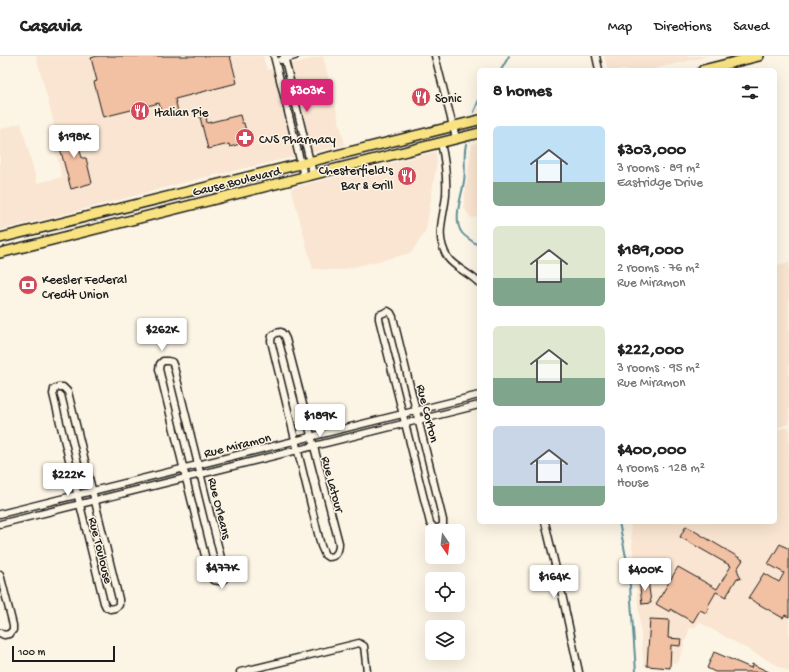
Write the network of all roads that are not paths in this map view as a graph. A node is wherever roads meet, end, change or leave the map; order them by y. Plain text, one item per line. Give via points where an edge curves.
1 (295, 56) edge
2 (435, 56) edge
3 (596, 56) edge
4 (759, 56) edge
5 (284, 57) edge
6 (275, 59) edge
7 (599, 68) edge
8 (711, 68) edge
9 (297, 111) junction
10 (289, 115) junction
11 (477, 121) edge
12 (453, 127) junction
13 (477, 133) edge
14 (456, 138) junction
15 (441, 143) junction
16 (306, 163) junction
17 (309, 175) junction
18 (179, 194) junction
19 (180, 208) junction
20 (0, 238) edge
21 (0, 253) edge
22 (477, 281) edge
23 (477, 396) edge
24 (477, 406) edge
25 (417, 411) junction
26 (402, 414) junction
27 (419, 420) junction
28 (404, 424) junction
29 (310, 437) junction
30 (296, 441) junction
31 (313, 446) junction
32 (299, 450) junction
33 (199, 465) junction
34 (184, 469) junction
35 (201, 474) junction
36 (186, 478) junction
37 (92, 492) junction
38 (77, 495) junction
39 (95, 501) junction
40 (79, 504) junction
41 (0, 514) edge
42 (0, 524) edge
43 (545, 524) edge
44 (0, 574) edge
45 (0, 633) edge
46 (265, 669) edge
47 (240, 672) edge
48 (367, 672) edge
49 (579, 672) edge

1 - 5 street
2 - 12 street
3 - 7 street
4 - 8 main road
5 - 6 street
5 - 9 street
6 - 10 street
9 - 10 street
9 - 16 street
10 - 16 street
11 - 12 main road, Gause Boulevard
12 - 14 street
12 - 16 main road, Gause Boulevard
13 - 14 main road, Gause Boulevard
14 - 15 main road, Gause Boulevard
15 - 17 main road, Gause Boulevard
15 - 22 street via 446,169 446,195 440,240 448,259
16 - 17 street
16 - 17 street
16 - 18 main road, Gause Boulevard
17 - 19 main road, Gause Boulevard
18 - 19 main road
18 - 20 main road, Gause Boulevard
19 - 21 main road, Gause Boulevard
23 - 25 street, Rue Miramon
24 - 27 street, Rue Miramon
25 - 26 street, Rue Miramon
25 - 26 street, Rue Corton via 393,317 388,311 379,315 379,319
25 - 27 street, Rue Corton
26 - 28 street, Rue Corton
26 - 29 street, Rue Miramon
27 - 28 street, Rue Miramon
27 - 28 street, Rue Corton via 443,520 443,525 439,528 434,528 430,523
28 - 31 street, Rue Miramon
29 - 30 street, Rue Miramon
29 - 30 street, Rue Latour via 286,339 281,332 276,333 271,341
29 - 31 street, Rue Latour
30 - 32 street, Rue Latour
30 - 33 street, Rue Miramon
31 - 32 street, Rue Miramon
31 - 32 street, Rue Latour via 339,548 333,557 328,558 321,546
32 - 35 street, Rue Miramon
33 - 34 street, Rue Miramon
33 - 34 street, Rue Orleans via 174,367 172,362 162,361 159,369
33 - 35 street, Rue Orleans
34 - 36 street, Rue Orleans
34 - 37 street, Rue Miramon
35 - 36 street, Rue Miramon
35 - 36 street, Rue Orleans via 225,574 224,579 219,581 213,580 210,576
36 - 39 street, Rue Miramon
37 - 38 street, Rue Miramon
37 - 38 street, Rue Toulouse via 68,392 64,387 58,387 54,389 53,394
37 - 39 street, Rue Toulouse
38 - 40 street, Rue Toulouse
38 - 41 street, Rue Miramon
39 - 40 street, Rue Miramon
39 - 40 street, Rue Toulouse via 119,599 119,605 110,609 104,603
40 - 42 street, Rue Miramon
43 - 49 street
44 - 45 street via 13,630 9,634
46 - 47 street
46 - 48 street via 362,643

